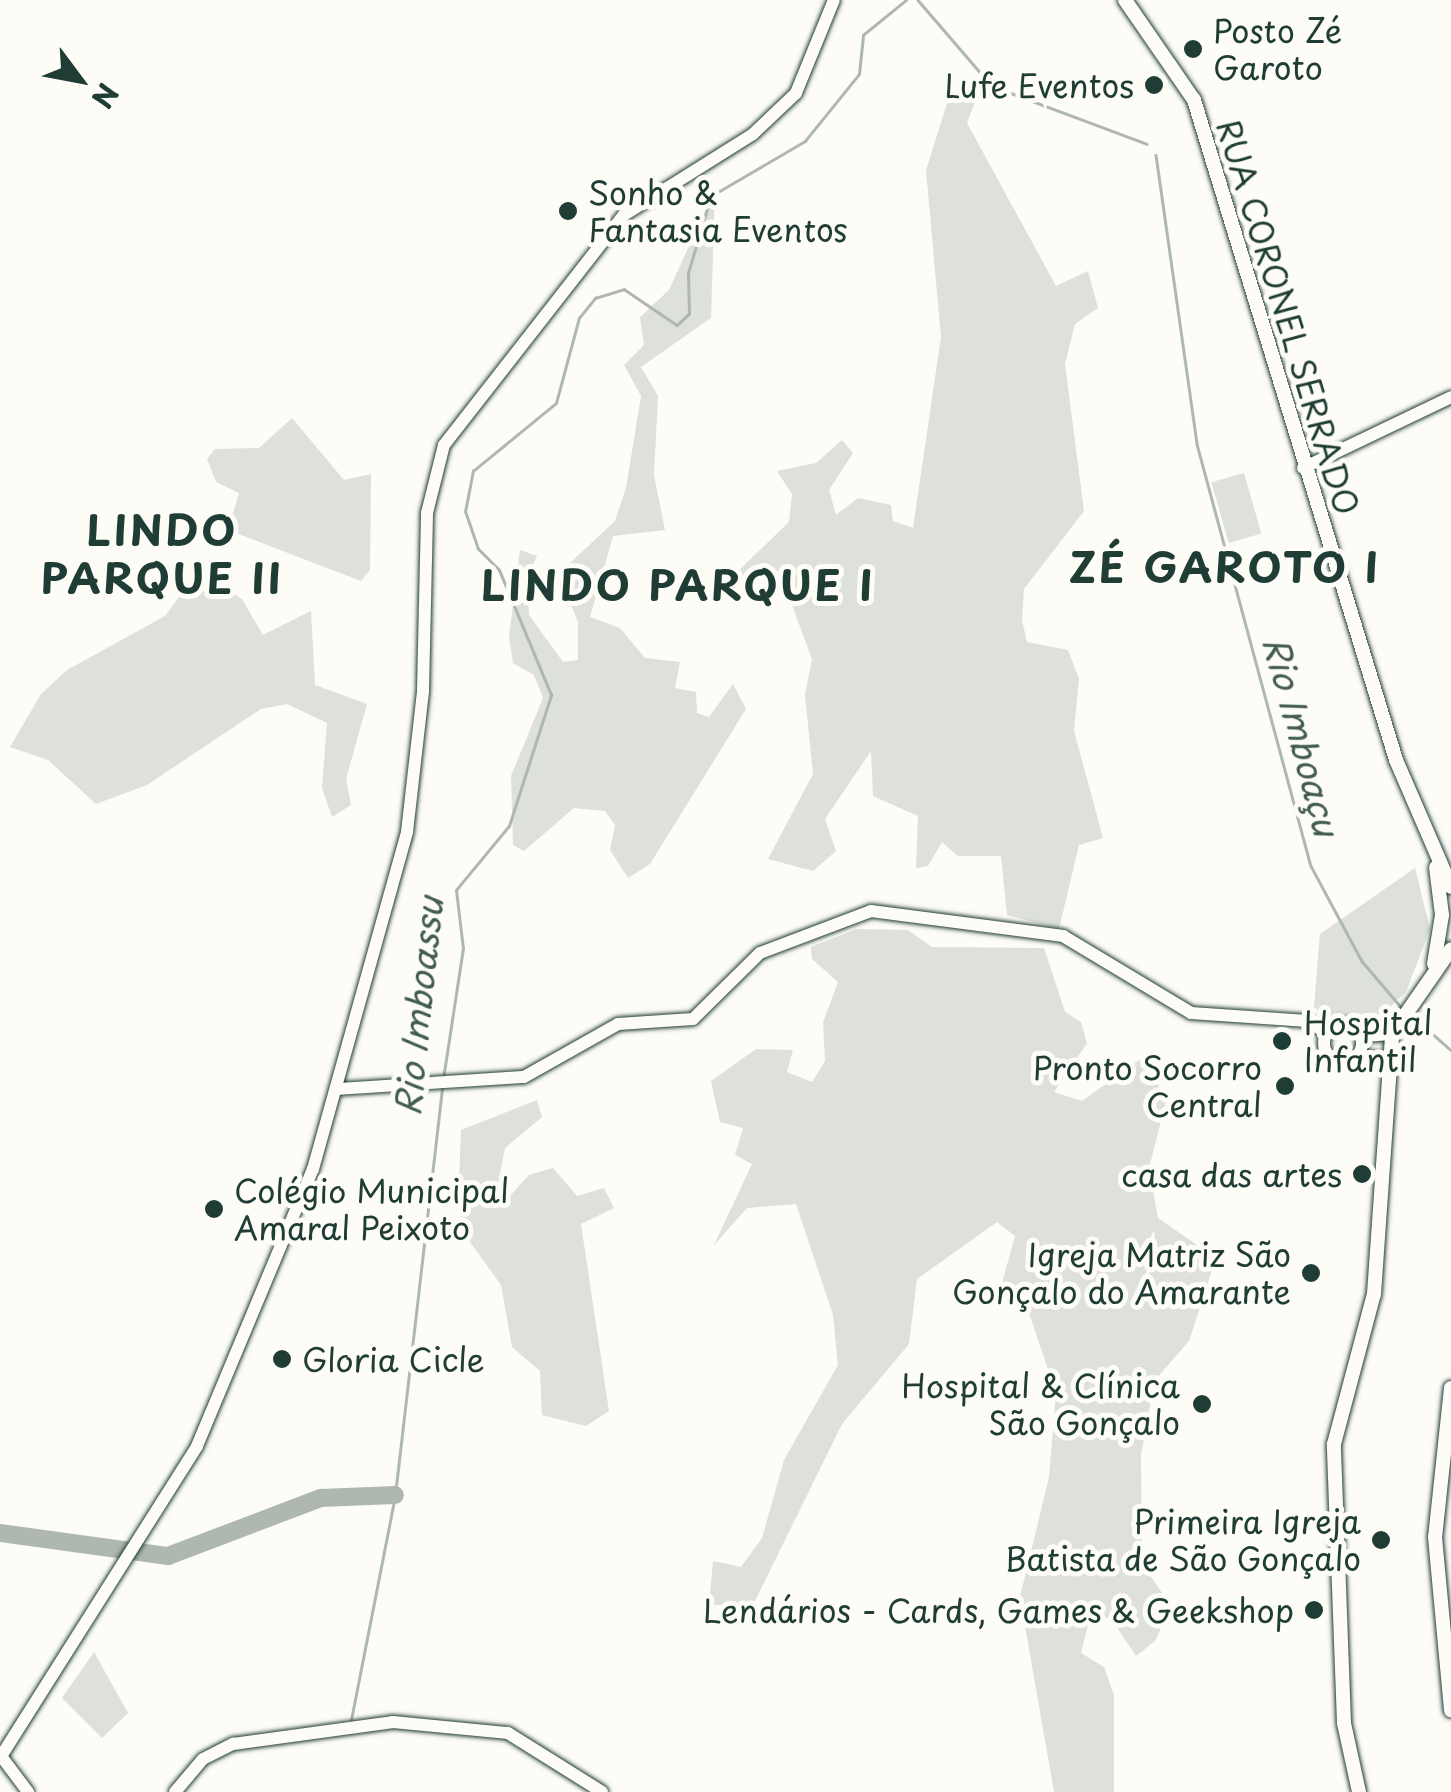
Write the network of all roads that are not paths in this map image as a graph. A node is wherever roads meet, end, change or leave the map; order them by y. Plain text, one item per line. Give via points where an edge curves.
1 (834, 0) edge
2 (1125, 0) edge
3 (1451, 398) edge
4 (1303, 468) junction
5 (1434, 856) junction
6 (1451, 887) edge
7 (1451, 949) edge
8 (1433, 967) junction
9 (1327, 1034) junction
10 (1392, 1034) junction
11 (1362, 1036) junction
12 (1357, 1055) junction
13 (1386, 1060) junction
14 (338, 1089) junction
15 (1451, 1388) edge
16 (1447, 1652) edge
17 (1451, 1710) edge
18 (0, 1757) edge
19 (28, 1792) edge
20 (175, 1792) edge
21 (602, 1792) edge
22 (1359, 1792) edge

1 - 14 main road via 796,93 753,134 624,215 444,445 428,513 424,691 408,832
2 - 4 main road, RUA CORONEL SERRADO via 1194,100
3 - 4 main road
4 - 5 main road, RUA CORONEL SERRADO
5 - 6 main road
5 - 8 main road via 1442,915
7 - 8 main road
8 - 10 main road
9 - 11 main road via 1342,1024
9 - 12 main road via 1330,1056
9 - 14 main road via 1308,1021 1191,1014 1063,936 871,910 760,954 693,1020 618,1024 542,1070 447,1087
10 - 11 main road
10 - 13 main road
11 - 12 main road
12 - 13 main road
13 - 22 main road via 1376,1284 1336,1428 1330,1502 1344,1723
14 - 18 main road via 243,1352 135,1547
15 - 16 main road via 1435,1536
16 - 17 main road
18 - 19 main road
20 - 21 main road via 203,1759 233,1744 394,1722 508,1733

